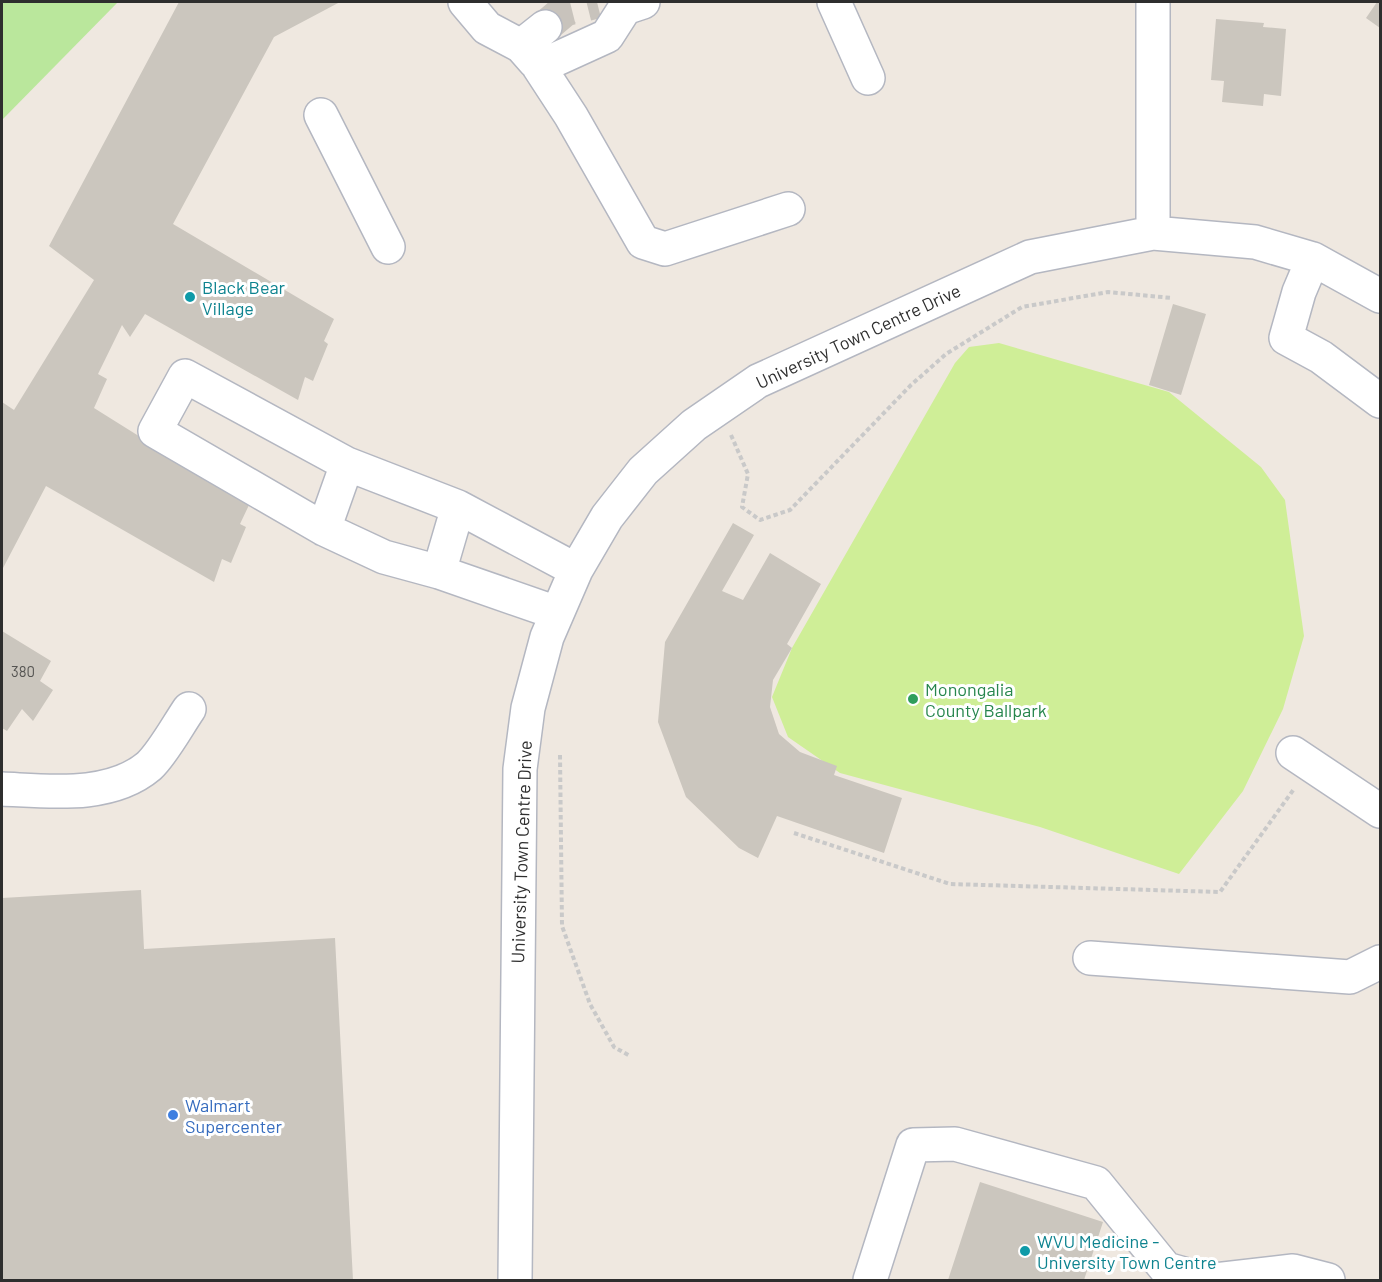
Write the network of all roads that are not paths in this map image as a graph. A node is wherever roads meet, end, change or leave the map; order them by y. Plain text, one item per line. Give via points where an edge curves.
1 (465, 2) edge
2 (834, 2) edge
3 (1153, 2) edge
4 (622, 4) edge
5 (535, 47) junction
6 (868, 78) dead end
7 (321, 115) dead end
8 (788, 209) dead end
9 (1153, 233) junction
10 (388, 247) dead end
11 (1313, 259) junction
12 (1380, 296) edge
13 (1380, 402) edge
14 (347, 464) junction
15 (458, 507) junction
16 (324, 529) junction
17 (576, 570) junction
18 (439, 572) junction
19 (557, 613) junction
20 (189, 709) dead end
21 (1297, 766) road end
22 (2, 789) edge
23 (1380, 811) edge
24 (1090, 958) dead end
25 (1380, 962) edge
26 (515, 1281) edge
27 (870, 1281) edge
28 (1205, 1281) edge
29 (1215, 1281) edge
30 (1328, 1281) edge

1 - 5 street via 487,28
2 - 6 street
3 - 9 street
4 - 5 street via 607,36
5 - 8 street via 643,242 665,249
7 - 10 street
9 - 11 street, University Town Centre Drive via 1255,242
9 - 17 street, University Town Centre Drive via 1030,257 758,381 694,424 644,471 607,517
11 - 12 street, University Town Centre Drive
11 - 13 street via 1286,338 1322,357
14 - 15 street
14 - 16 street
14 - 16 street via 185,376 155,431
15 - 17 street
15 - 18 street
16 - 18 street via 384,556
17 - 19 street, University Town Centre Drive
18 - 19 street
19 - 26 street, University Town Centre Drive via 528,708 519,769
20 - 22 street via 150,765 124,781 72,791
21 - 23 street
24 - 25 street via 1350,977
27 - 28 street via 913,1145 955,1144 1096,1183 1166,1269
29 - 30 street via 1293,1271

